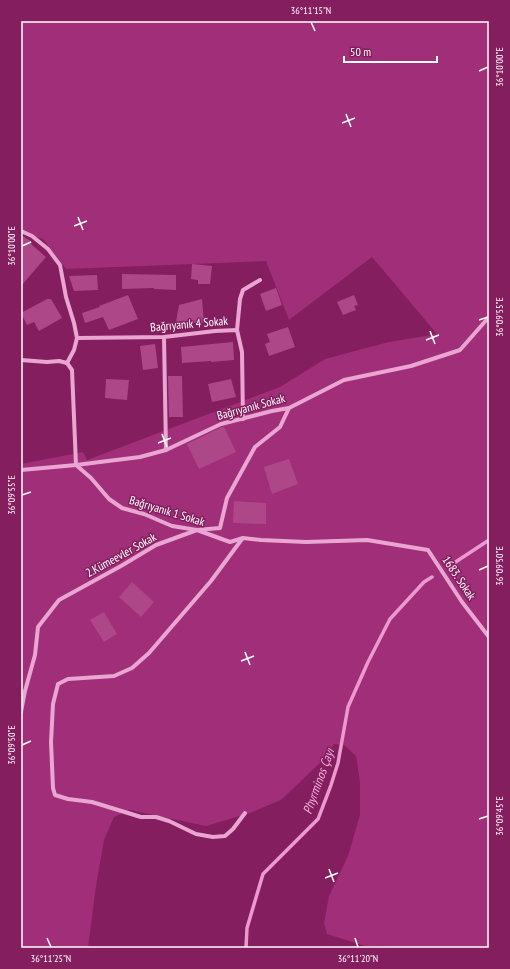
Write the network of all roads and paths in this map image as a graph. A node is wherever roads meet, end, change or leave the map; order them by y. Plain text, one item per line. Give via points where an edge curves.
1 (21, 231) edge
2 (260, 280) dead end
3 (489, 317) edge
4 (237, 330) junction
5 (164, 337) junction
6 (77, 338) junction
7 (21, 360) edge
8 (67, 362) junction
9 (289, 408) junction
10 (243, 419) junction
11 (166, 450) junction
12 (76, 465) junction
13 (21, 470) edge
14 (197, 530) junction
15 (243, 538) junction
16 (428, 550) joint
17 (489, 637) edge
18 (21, 712) edge
19 (245, 813) dead end

1 - 6 street via 48,249 60,265
2 - 4 street via 243,290
3 - 9 street, Bağrıyanık Sokak via 460,350 411,366 344,380
4 - 5 street, Bağrıyanık 4 Sokak
4 - 10 street, Bağrıyanık 4 Sokak via 242,352
5 - 6 street, Bağrıyanık 4 Sokak
5 - 11 street
6 - 8 street
7 - 8 street
8 - 12 street via 72,370
9 - 10 street, Bağrıyanık Sokak
9 - 14 street, 2.Kümeevler Sokak via 280,428 255,447 228,498 220,528
10 - 11 street, Bağrıyanık Sokak via 221,424
11 - 12 street, Bağrıyanık Sokak via 140,457
12 - 13 street, Bağrıyanık Sokak
12 - 14 street, Bağrıyanık 1 Sokak via 109,499 122,508 172,526
14 - 15 street, Bağrıyanık 1 Sokak via 230,542
14 - 18 street, 2.Kümeevler Sokak via 156,545 59,600 38,627 35,655
15 - 16 street, Bağrıyanık 1 Sokak via 306,542 368,540
15 - 19 street via 211,582 149,653 132,668 114,676 68,679 58,684 51,742 52,788 55,795 92,802 141,817 156,817 196,834 213,837 225,836
16 - 17 street, 1683. Sokak via 462,602

